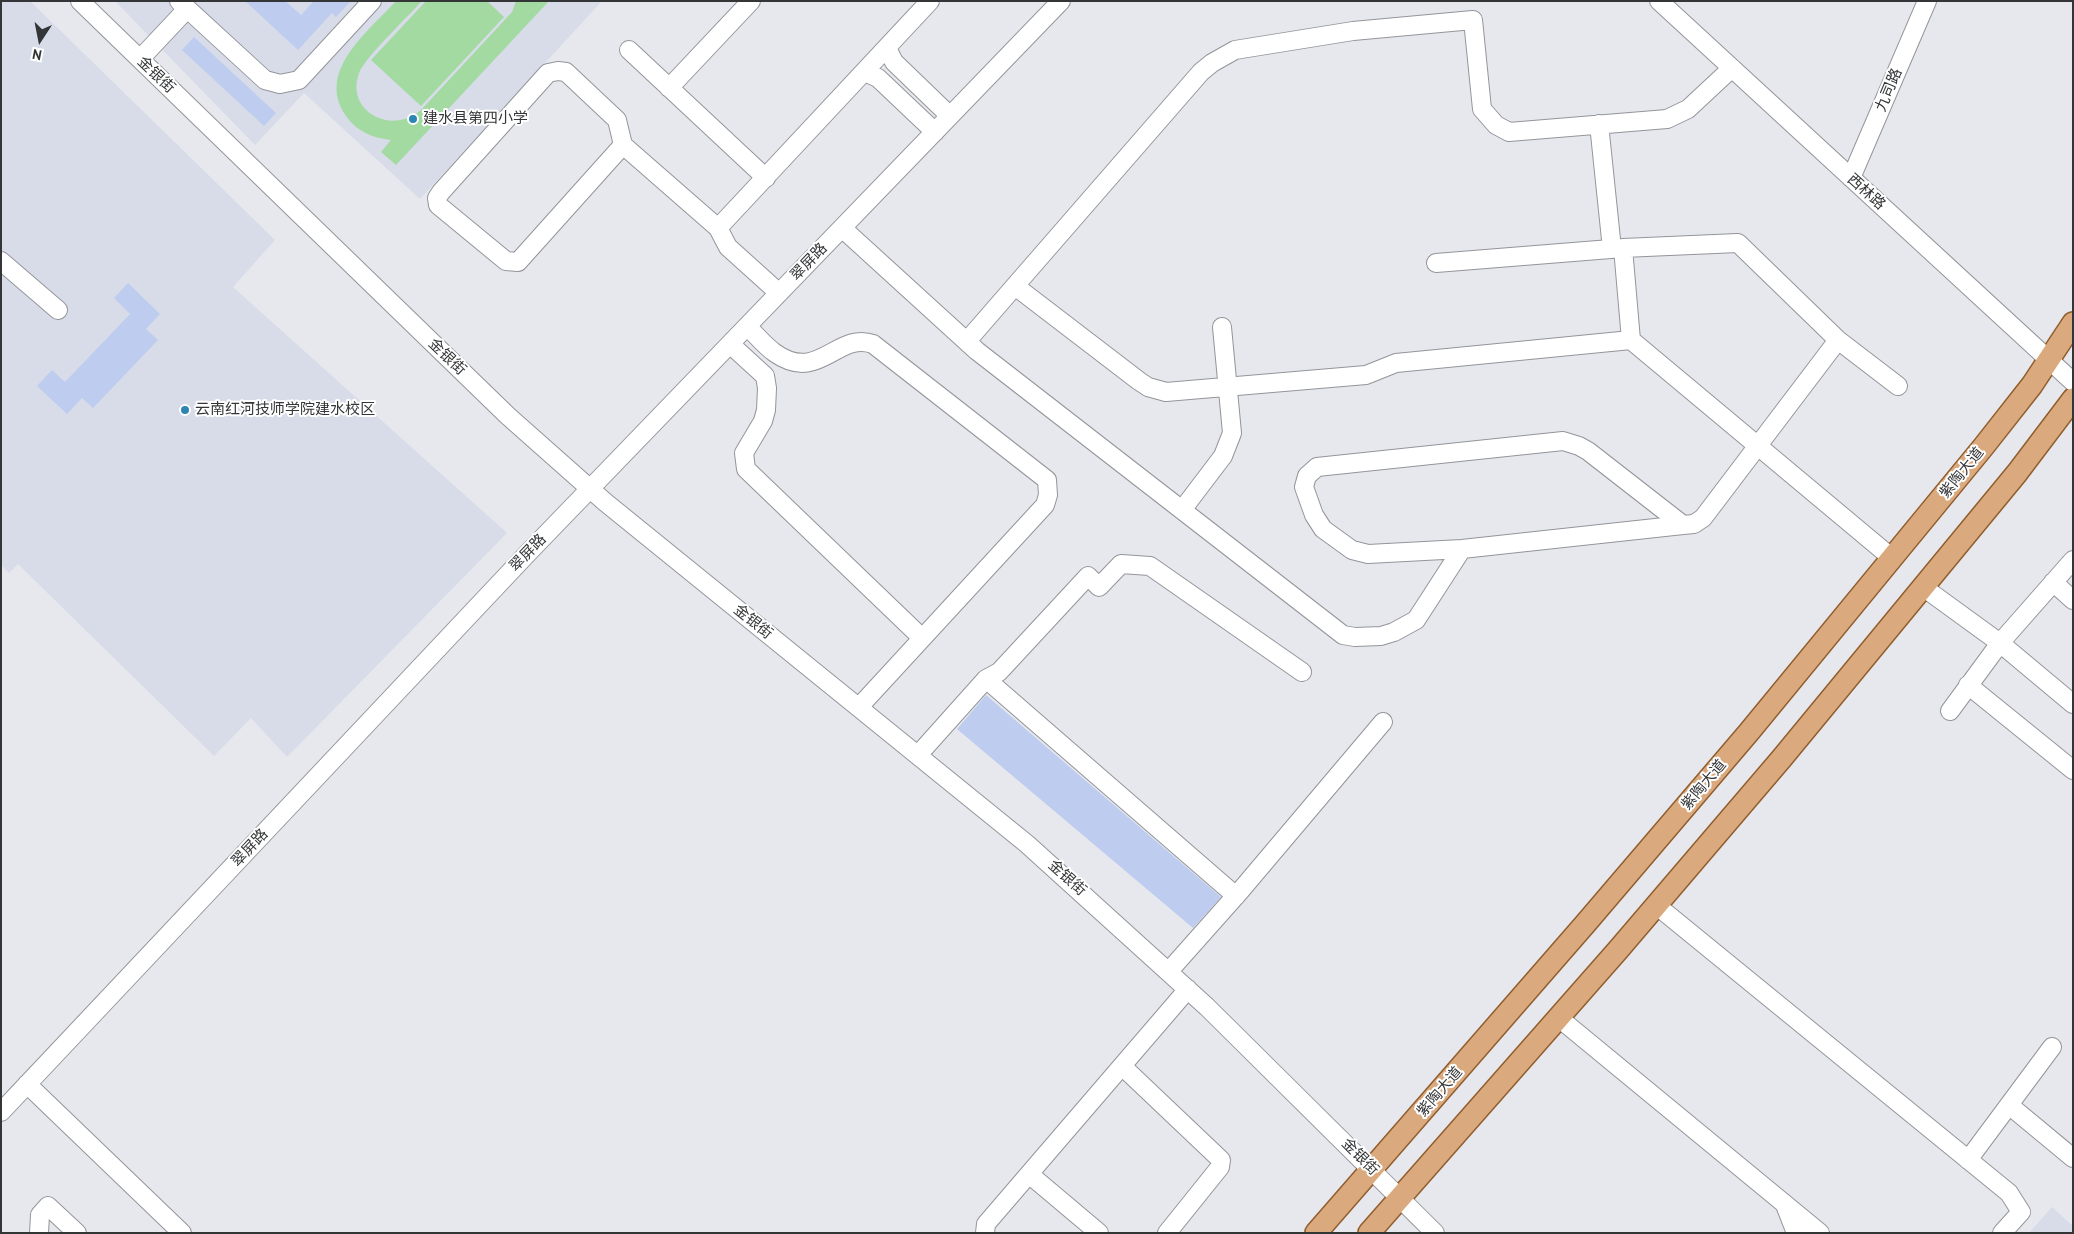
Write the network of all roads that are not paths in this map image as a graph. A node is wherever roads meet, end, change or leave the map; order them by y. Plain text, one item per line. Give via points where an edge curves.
1 (80, 1) edge
2 (372, 1) edge
3 (751, 1) edge
4 (930, 1) edge
5 (1060, 1) edge
6 (1660, 1) edge
7 (1927, 1) edge
8 (183, 5) edge
9 (887, 48) junction
10 (629, 50) dead end
11 (140, 59) junction
12 (1732, 68) junction
13 (864, 72) junction
14 (669, 88) junction
15 (950, 116) junction
16 (1599, 124) junction
17 (934, 132) junction
18 (623, 145) junction
19 (766, 178) junction
20 (1850, 178) junction
21 (718, 228) junction
22 (842, 228) junction
23 (1618, 249) junction
24 (1, 262) edge
25 (1436, 263) dead end
26 (1015, 286) junction
27 (778, 293) junction
28 (58, 310) dead end
29 (2073, 323) edge
30 (747, 326) junction
31 (1222, 327) dead end
32 (1631, 340) junction
33 (1838, 340) junction
34 (966, 342) junction
35 (730, 344) junction
36 (2049, 360) junction
37 (2073, 382) edge
38 (1898, 386) dead end
39 (1228, 387) junction
40 (2073, 399) edge
41 (1758, 446) junction
42 (590, 489) junction
43 (1182, 510) junction
44 (1684, 525) junction
45 (1462, 549) junction
46 (1892, 558) junction
47 (2073, 560) edge
48 (2053, 582) junction
49 (1923, 587) junction
50 (2073, 600) edge
51 (922, 638) junction
52 (2000, 643) junction
53 (1302, 672) dead end
54 (986, 679) junction
55 (1968, 686) junction
56 (2073, 704) edge
57 (859, 707) junction
58 (1950, 711) dead end
59 (1383, 722) dead end
60 (918, 755) junction
61 (2073, 770) edge
62 (1236, 896) junction
63 (1656, 905) junction
64 (1169, 971) junction
65 (1188, 990) junction
66 (1559, 1018) junction
67 (2052, 1046) dead end
68 (1122, 1066) junction
69 (27, 1084) junction
70 (2009, 1105) junction
71 (1, 1112) edge
72 (2073, 1158) edge
73 (1968, 1160) junction
74 (1372, 1169) junction
75 (1029, 1174) junction
76 (1400, 1198) junction
77 (1784, 1203) junction
78 (39, 1233) edge
79 (78, 1233) edge
80 (182, 1233) edge
81 (985, 1233) edge
82 (1099, 1233) edge
83 (1168, 1233) edge
84 (1316, 1233) edge
85 (1368, 1233) edge
86 (1435, 1233) edge
87 (1796, 1233) edge
88 (1820, 1233) edge
89 (2002, 1233) edge

1 - 11 street, 金银街
2 - 8 street via 299,80 280,84 265,80
3 - 14 street
4 - 9 street
5 - 15 street, 翠屏路
6 - 12 street, 西林路
7 - 20 street, 九司路
8 - 11 street
9 - 13 street
9 - 15 street via 894,62
10 - 14 street
11 - 42 street, 金银街 via 500,409
12 - 16 street via 1688,109 1675,116
12 - 20 street, 西林路
13 - 17 street via 878,78
13 - 19 street
14 - 19 street
15 - 17 street, 翠屏路
16 - 23 street
16 - 26 street via 1508,132 1496,124 1482,109 1473,20 1353,31 1236,50 1201,72
17 - 22 street, 翠屏路
18 - 18 street via 518,262 506,262 438,205 437,198 441,192 548,72 566,72 617,120
18 - 21 street
19 - 21 street
20 - 36 street, 西林路
21 - 27 street via 728,246
22 - 27 street, 翠屏路
22 - 34 street
23 - 25 street
23 - 32 street
23 - 33 street via 1738,243
24 - 28 street
26 - 34 street
26 - 39 street via 1148,387 1166,392
27 - 30 street, 翠屏路
29 - 36 main road, 紫陶大道
30 - 35 street, 翠屏路
30 - 51 street via 775,353 793,361 818,362 854,342 873,344 1047,480 1045,505
31 - 39 street
32 - 39 street via 1396,363 1366,375
32 - 41 street
33 - 38 street
33 - 41 street
34 - 43 street
35 - 42 street, 翠屏路
35 - 51 street via 764,376 767,388 763,421 744,453 746,469
36 - 37 street, 西林路
36 - 46 main road, 紫陶大道 via 1984,446
39 - 43 street via 1230,441 1223,456
40 - 49 main road
41 - 44 street via 1703,518 1694,524
41 - 46 street
42 - 57 street, 金银街
42 - 69 street, 翠屏路
43 - 45 street via 1343,635 1356,637 1381,636 1416,620
44 - 45 street
44 - 45 street via 1588,451 1563,441 1317,467 1305,482 1305,493 1324,530 1352,550 1368,554
46 - 74 main road, 紫陶大道 via 1730,754
47 - 48 street
48 - 50 street
48 - 52 street
49 - 52 street
49 - 63 main road
51 - 57 street
52 - 55 street
52 - 56 street
53 - 54 street via 1150,566 1128,563 1121,564 1100,587 1088,576 999,672
54 - 60 street
54 - 62 street
55 - 58 street
55 - 61 street
57 - 60 street, 金银街
59 - 62 street
60 - 64 street, 金银街 via 1027,844
62 - 64 street
63 - 66 main road
63 - 73 street
64 - 65 street, 金银街
65 - 68 street
65 - 74 street, 金银街
66 - 76 main road
66 - 77 street
67 - 70 street
68 - 75 street
68 - 83 street via 1221,1160 1220,1167
69 - 71 street, 翠屏路
69 - 80 street
70 - 72 street
70 - 73 street
73 - 89 street via 2009,1193 2021,1212
74 - 76 street, 金银街
74 - 84 main road, 紫陶大道
75 - 81 street via 986,1224
75 - 82 street
76 - 85 main road
76 - 86 street, 金银街
77 - 87 street
77 - 88 street
78 - 79 street via 40,1215 48,1206

